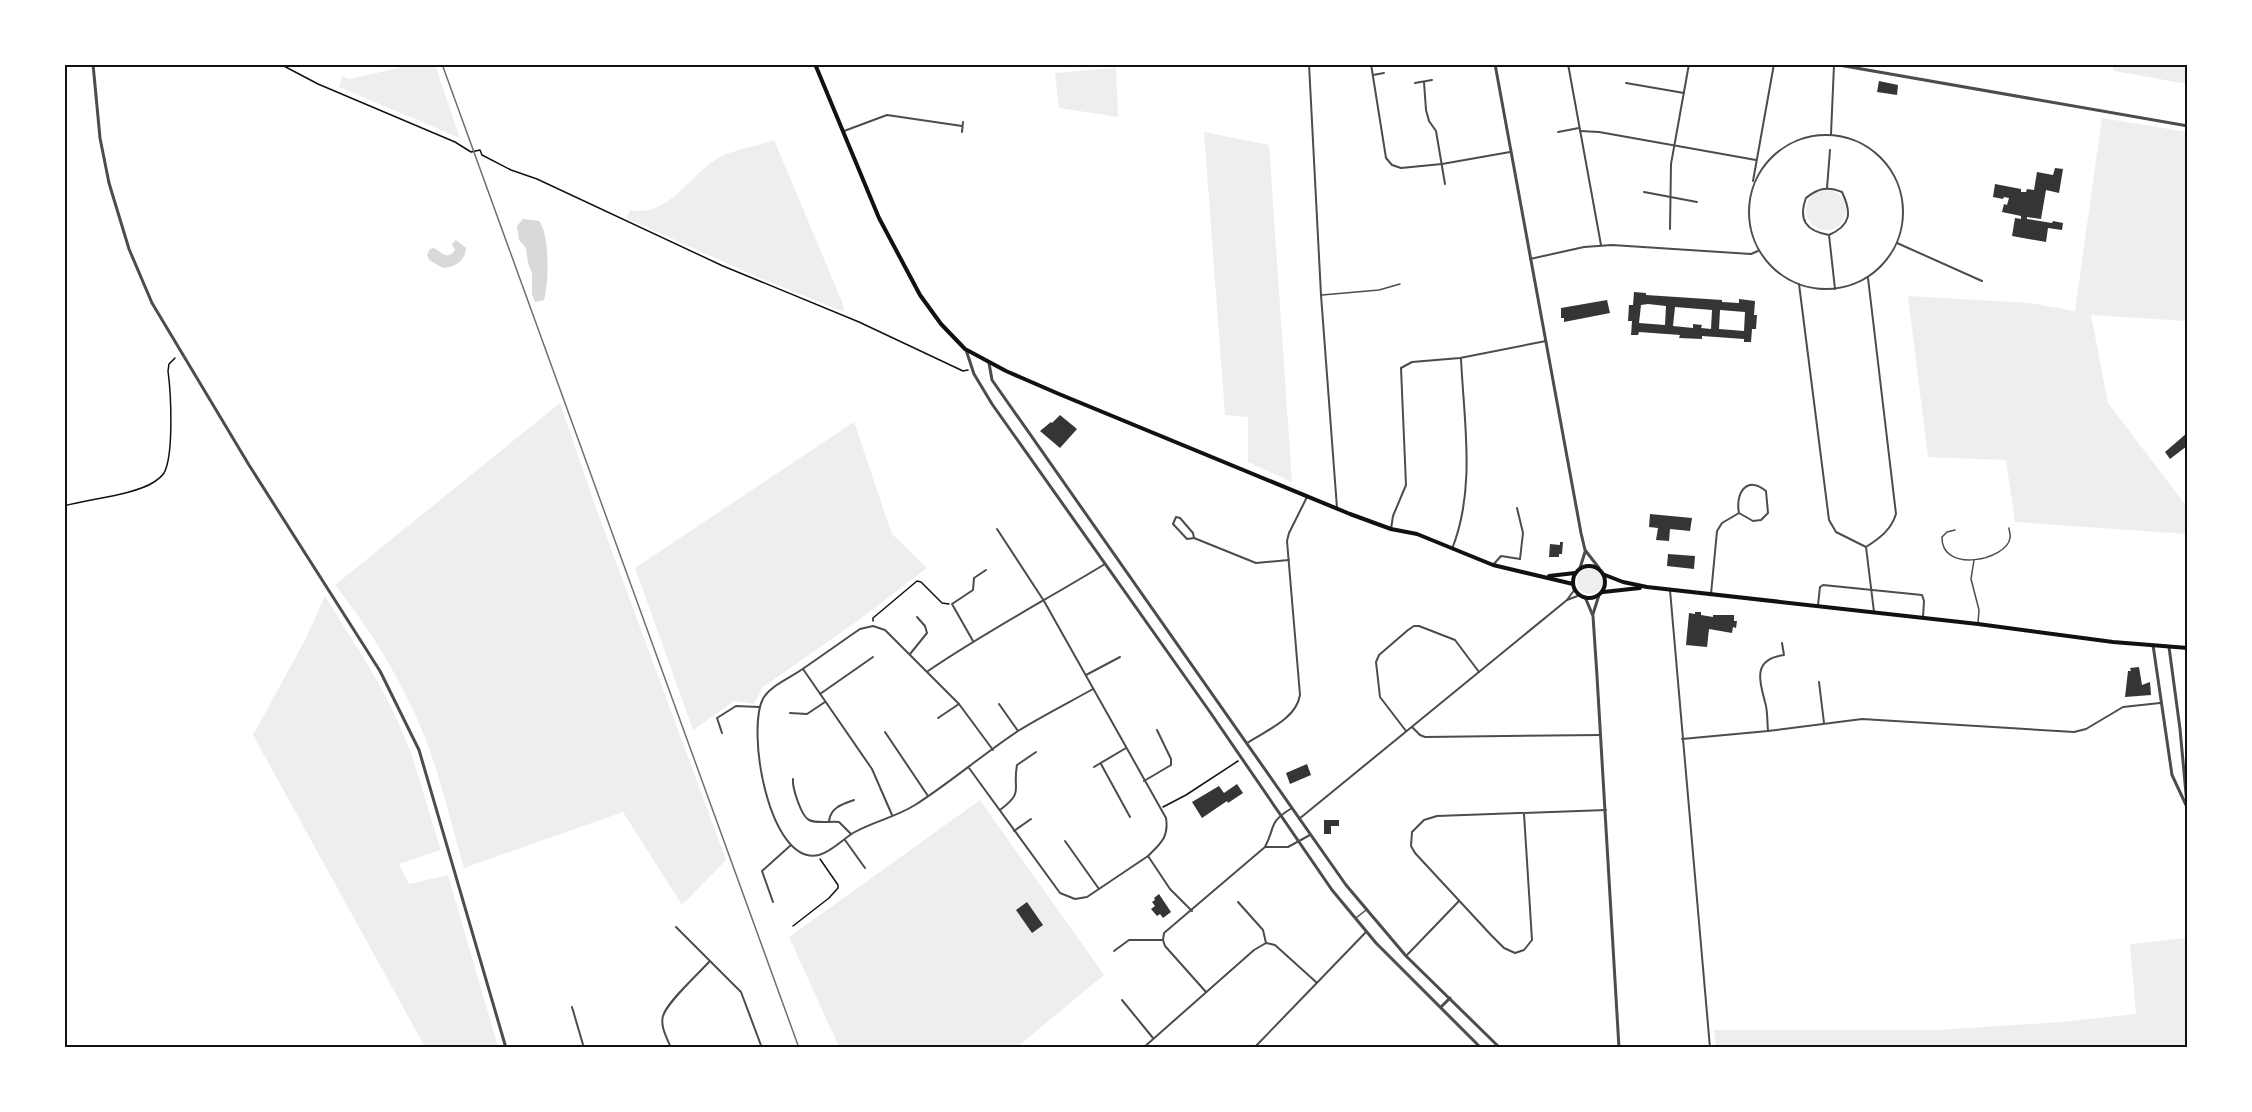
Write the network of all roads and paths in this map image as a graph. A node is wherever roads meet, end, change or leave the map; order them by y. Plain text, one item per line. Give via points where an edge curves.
1 (93, 64) edge
2 (279, 64) edge
3 (815, 64) edge
4 (1309, 64) edge
5 (1371, 64) edge
6 (1495, 64) edge
7 (1568, 64) edge
8 (1689, 64) edge
9 (1774, 64) edge
10 (1862, 64) edge
11 (1834, 65) edge
12 (1862, 70) junction
13 (1384, 73) dead end
14 (1373, 75) junction
15 (1432, 81) dead end
16 (1424, 82) junction
17 (1414, 83) dead end
18 (1626, 83) dead end
19 (1684, 93) junction
20 (2187, 126) edge
21 (1579, 129) junction
22 (842, 132) junction
23 (962, 132) dead end
24 (1558, 132) dead end
25 (1831, 134) junction
26 (1675, 145) junction
27 (1830, 150) dead end
28 (1510, 152) junction
29 (1756, 160) junction
30 (1442, 164) junction
31 (1445, 184) dead end
32 (1752, 184) junction
33 (1827, 188) junction
34 (1644, 192) dead end
35 (1670, 197) junction
36 (1697, 202) dead end
37 (1670, 230) dead end
38 (1828, 235) junction
39 (1897, 243) junction
40 (1601, 245) junction
41 (1759, 250) junction
42 (1530, 259) junction
43 (1868, 278) junction
44 (1982, 281) dead end
45 (1799, 283) junction
46 (1400, 284) dead end
47 (1835, 289) junction
48 (1321, 295) junction
49 (1546, 341) junction
50 (965, 349) junction
51 (175, 358) dead end
52 (1461, 358) junction
53 (989, 363) junction
54 (972, 370) junction
55 (1307, 496) junction
56 (64, 506) edge
57 (1336, 508) junction
58 (1513, 509) dead end
59 (1739, 513) junction
60 (2009, 528) dead end
61 (997, 529) dead end
62 (1391, 529) junction
63 (1955, 530) dead end
64 (1000, 533) junction
65 (994, 537) dead end
66 (1194, 538) junction
67 (1866, 547) junction
68 (1452, 549) junction
69 (1586, 550) junction
70 (1289, 560) junction
71 (1974, 560) junction
72 (1105, 564) junction
73 (1493, 565) junction
74 (1580, 568) junction
75 (1599, 568) junction
76 (986, 570) dead end
77 (1575, 573) junction
78 (1605, 575) junction
79 (1542, 576) junction
80 (1574, 586) junction
81 (1647, 587) junction
82 (1670, 589) junction
83 (1872, 589) junction
84 (1601, 593) junction
85 (1711, 594) junction
86 (1582, 596) junction
87 (1567, 600) junction
88 (1044, 601) junction
89 (952, 604) junction
90 (1818, 605) junction
91 (1874, 612) junction
92 (1593, 616) junction
93 (917, 617) dead end
94 (1923, 618) junction
95 (1978, 624) junction
96 (873, 626) junction
97 (973, 641) junction
98 (1782, 643) dead end
99 (2153, 645) junction
100 (2169, 646) junction
101 (2187, 648) edge
102 (910, 654) junction
103 (873, 657) dead end
104 (1120, 657) dead end
105 (803, 669) junction
106 (928, 671) junction
107 (1479, 672) junction
108 (1086, 675) junction
109 (1819, 682) dead end
110 (1093, 689) junction
111 (820, 694) junction
112 (825, 702) junction
113 (2160, 703) junction
114 (959, 704) junction
115 (999, 704) dead end
116 (759, 707) junction
117 (790, 713) dead end
118 (938, 718) dead end
119 (1824, 723) junction
120 (1412, 727) junction
121 (1157, 730) dead end
122 (1018, 731) junction
123 (1406, 731) junction
124 (1768, 731) junction
125 (885, 732) dead end
126 (722, 733) dead end
127 (1601, 735) junction
128 (1682, 739) junction
129 (1247, 743) junction
130 (1126, 748) junction
131 (993, 750) junction
132 (1036, 752) dead end
133 (1241, 759) junction
134 (1101, 764) junction
135 (1094, 767) dead end
136 (968, 768) junction
137 (793, 779) dead end
138 (1144, 781) junction
139 (928, 796) junction
140 (854, 800) dead end
141 (2187, 807) edge
142 (1161, 808) junction
143 (1292, 808) junction
144 (1000, 810) junction
145 (1606, 810) junction
146 (1524, 814) junction
147 (2187, 814) edge
148 (892, 815) junction
149 (1280, 815) junction
150 (1130, 817) dead end
151 (1031, 819) dead end
152 (1299, 819) junction
153 (829, 820) junction
154 (1014, 831) junction
155 (851, 834) junction
156 (1310, 835) junction
157 (845, 840) junction
158 (1065, 841) dead end
159 (1299, 842) junction
160 (791, 845) junction
161 (1265, 847) junction
162 (819, 855) junction
163 (1148, 856) junction
164 (865, 868) dead end
165 (1100, 889) junction
166 (1460, 901) junction
167 (773, 902) dead end
168 (1238, 902) dead end
169 (1366, 910) junction
170 (1192, 911) junction
171 (1355, 918) junction
172 (793, 926) dead end
173 (676, 927) dead end
174 (1366, 932) junction
175 (1163, 940) junction
176 (1266, 943) junction
177 (1114, 951) dead end
178 (1406, 956) junction
179 (709, 962) junction
180 (1316, 982) junction
181 (1206, 992) junction
182 (1450, 998) junction
183 (1122, 1000) dead end
184 (572, 1007) dead end
185 (1441, 1007) junction
186 (1153, 1038) junction
187 (507, 1047) edge
188 (584, 1047) edge
189 (671, 1047) edge
190 (762, 1047) edge
191 (1143, 1047) edge
192 (1254, 1047) edge
193 (1481, 1047) edge
194 (1500, 1047) edge
195 (1619, 1047) edge
196 (1710, 1047) edge

1 - 187 street via 99,132 129,249 152,303 255,475 380,671 419,750
2 - 54 path via 471,152 480,150 482,155 512,170 723,266 963,370
3 - 22 main road
4 - 48 street
5 - 14 street
6 - 28 street
7 - 21 street
8 - 19 street
9 - 29 street
10 - 12 street
11 - 12 street
11 - 25 street
12 - 20 street
13 - 14 street
14 - 30 street via 1386,158 1401,168
15 - 16 street
16 - 17 street
16 - 30 street via 1426,110 1436,131
18 - 19 street
19 - 26 street
21 - 24 street
21 - 26 street
21 - 40 street
22 - 23 street via 887,115 963,124
22 - 50 main road via 879,219 920,294 940,324
25 - 32 street via 1805,136 1788,144 1773,154
25 - 39 street via 1871,149 1891,169 1904,210
26 - 29 street
26 - 35 street
27 - 33 street
28 - 30 street
28 - 42 street
29 - 32 street
30 - 31 street
32 - 41 street via 1748,220
33 - 38 street via 1842,192 1848,205 1846,222
33 - 38 street via 1806,198 1803,212 1815,233
34 - 35 street
35 - 36 street
35 - 37 street
38 - 47 street
39 - 43 street
39 - 44 street
40 - 41 street via 1751,254
40 - 42 street
41 - 45 street via 1772,266
42 - 49 street
43 - 47 street
43 - 67 street via 1896,514 1893,524
45 - 47 street
45 - 67 street via 1829,520 1836,532
46 - 48 lane via 1379,290
48 - 57 street
49 - 52 street
49 - 69 street
50 - 53 main road
50 - 54 street
51 - 56 path via 168,371 171,418 163,474 131,491
52 - 62 street via 1412,362 1401,368 1406,485
52 - 68 street via 1466,489 1460,528
53 - 55 main road
53 - 129 street via 992,380
54 - 72 street
55 - 57 main road
55 - 70 street via 1288,535
57 - 62 main road
58 - 73 street via 1519,507 1520,559 1501,556
59 - 59 street via 1742,488 1748,485 1766,490 1765,517 1754,521
59 - 85 street via 1722,523 1717,531
60 - 71 lane via 2006,547
61 - 64 street
62 - 68 main road via 1417,534
63 - 71 lane via 1942,537 1947,554
64 - 65 street
64 - 88 street
66 - 66 street via 1187,539 1175,528 1176,518
66 - 70 street via 1256,563
67 - 83 street
68 - 73 main road
69 - 74 street
69 - 75 street
70 - 129 street via 1298,705 1290,715
71 - 95 lane via 1971,579 1979,610
72 - 88 street
72 - 133 street
73 - 79 main road
74 - 75 main road
74 - 77 main road
75 - 78 main road
76 - 89 street via 974,578 973,590
77 - 79 main road
77 - 80 main road
78 - 81 main road
78 - 84 main road
79 - 80 main road
80 - 86 main road
80 - 87 street
81 - 82 main road
81 - 84 main road
82 - 85 main road
82 - 128 street
83 - 90 street via 1823,585
83 - 91 street
83 - 94 street via 1922,596
84 - 86 main road via 1592,598
84 - 92 street
85 - 90 main road
86 - 87 street
86 - 92 street
87 - 107 street
88 - 97 street
88 - 108 street
89 - 96 path via 942,603 917,581 873,618
89 - 97 street
90 - 91 main road
91 - 94 main road
92 - 127 street
93 - 102 street via 927,633
94 - 95 main road
95 - 99 main road
96 - 102 street via 885,630
96 - 105 street via 860,629
97 - 106 street
98 - 124 street via 1784,655 1771,657 1759,672
99 - 100 main road
99 - 113 street
100 - 101 main road
100 - 141 street
102 - 106 street
103 - 111 street
104 - 108 street
105 - 111 street
105 - 116 street via 770,690
106 - 114 street
107 - 120 street
107 - 123 street via 1455,640 1419,626 1408,630 1376,662 1380,698
108 - 110 street
109 - 119 street
110 - 122 street
110 - 130 street
111 - 112 street
112 - 117 street via 807,714
112 - 148 street via 872,769
113 - 119 street via 2123,707 2074,732 1875,719
113 - 141 street via 2172,775
114 - 118 street
114 - 131 street
115 - 122 street
116 - 126 street via 736,706 717,718
116 - 160 street via 760,767 767,798
119 - 124 street
120 - 123 street
120 - 127 street via 1425,737
121 - 138 street via 1171,765
122 - 131 street
123 - 152 street
124 - 128 street
125 - 139 street
127 - 145 street
128 - 196 street
129 - 143 street
130 - 134 street
130 - 138 street
131 - 136 street
132 - 144 street via 1017,765 1017,792
133 - 142 path
133 - 149 street
134 - 135 street
134 - 150 street
136 - 139 street
136 - 144 street
137 - 153 street via 792,787 805,816 810,820
138 - 142 street
139 - 148 street
140 - 153 street via 834,809
141 - 147 street
142 - 163 street via 1166,818 1165,839
143 - 149 street
143 - 152 street
144 - 154 street
145 - 146 street
145 - 195 street
146 - 166 street via 1437,816 1424,820 1412,832 1415,853
146 - 166 street via 1531,943 1515,953 1504,948
148 - 155 street
149 - 159 street
149 - 161 street via 1271,826
151 - 154 street
152 - 156 street
153 - 155 street via 839,822
154 - 165 street via 1060,893 1075,899
155 - 157 street
156 - 159 street
156 - 169 street
157 - 162 street
157 - 164 street
158 - 165 street
159 - 161 street via 1288,847
159 - 171 street
160 - 162 street via 803,854
160 - 167 street via 762,871
161 - 170 street
162 - 172 path via 838,888
163 - 165 street
163 - 170 street via 1170,889
166 - 178 street
168 - 176 street via 1263,930
169 - 171 lane
169 - 178 street
170 - 175 street via 1164,933
171 - 174 street
173 - 179 street
174 - 180 street
174 - 185 street
175 - 177 street via 1129,940
175 - 181 street
176 - 180 street via 1275,945
176 - 181 street
178 - 182 street
179 - 189 street via 663,1015
179 - 190 street via 743,995
180 - 192 street
181 - 186 street
182 - 185 street
182 - 194 street
183 - 186 street
184 - 188 street
185 - 193 street
186 - 191 street

